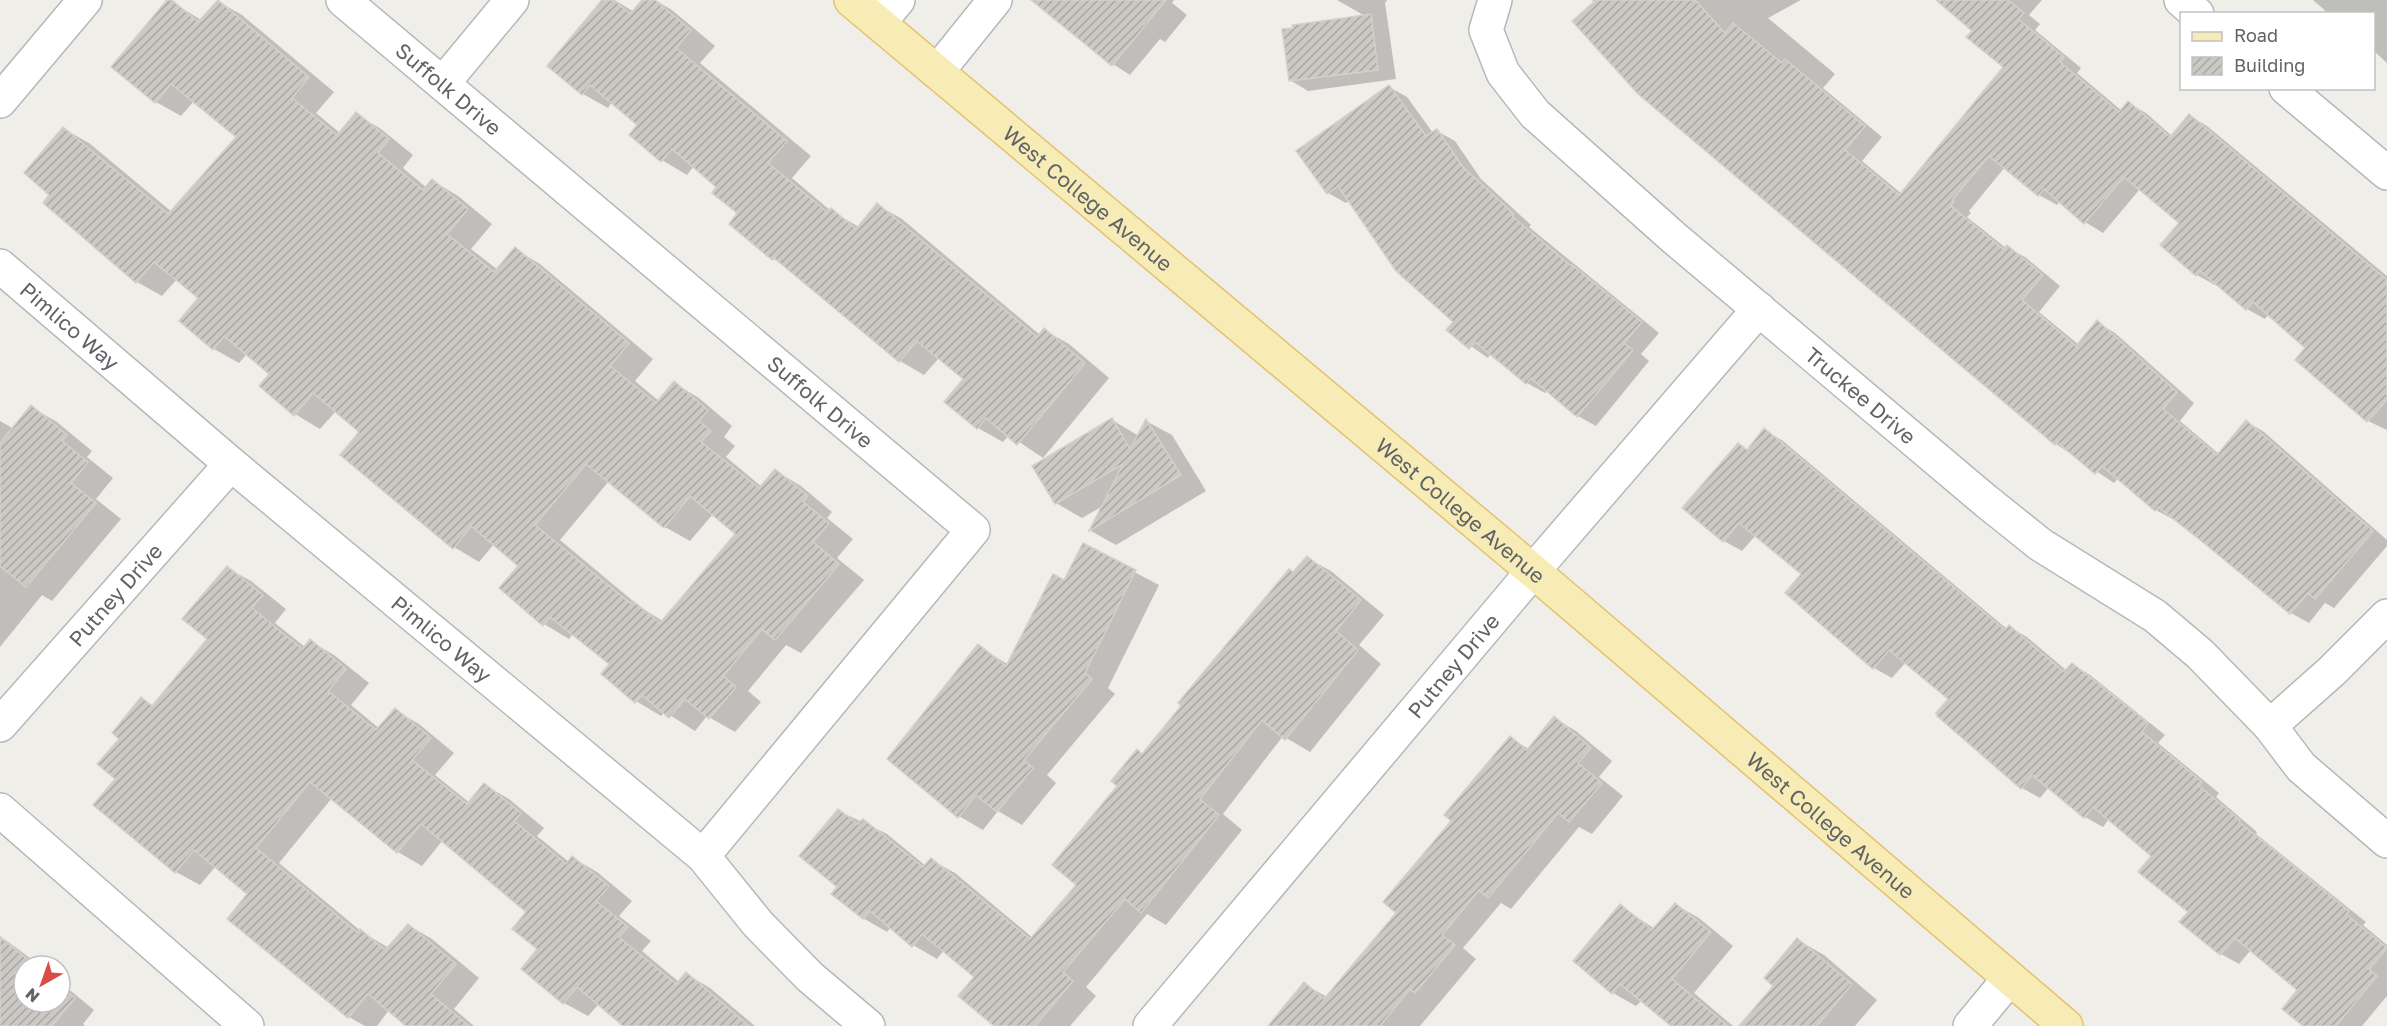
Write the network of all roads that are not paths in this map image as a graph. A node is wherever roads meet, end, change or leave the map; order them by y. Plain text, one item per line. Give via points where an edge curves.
1 (86, 0) edge
2 (344, 0) edge
3 (512, 0) edge
4 (851, 0) edge
5 (995, 0) edge
6 (2181, 0) edge
7 (889, 11) edge
8 (2195, 12) edge
9 (1491, 15) edge
10 (937, 72) junction
11 (444, 82) junction
12 (2288, 90) edge
13 (0, 101) edge
14 (2387, 173) edge
15 (0, 266) edge
16 (1759, 309) junction
17 (231, 464) junction
18 (1533, 571) junction
19 (2387, 615) edge
20 (0, 725) edge
21 (2270, 726) junction
22 (0, 810) edge
23 (2387, 841) edge
24 (704, 856) junction
25 (2009, 979) junction
26 (247, 1026) edge
27 (868, 1026) edge
28 (1150, 1026) edge
29 (1970, 1026) edge
30 (2066, 1026) edge

1 - 13 street
2 - 11 street, Suffolk Drive
3 - 11 street
4 - 7 main road, West College Avenue
5 - 10 street
6 - 8 street
7 - 10 main road, West College Avenue
9 - 16 street, Truckee Drive via 1503,73 1535,114
10 - 18 main road, West College Avenue
11 - 24 street, Suffolk Drive via 973,530
12 - 14 street
15 - 17 street, Pimlico Way
16 - 18 street, Putney Drive
16 - 21 street, Truckee Drive via 2041,545 2155,616 2200,654
17 - 20 street, Putney Drive
17 - 24 street, Pimlico Way
18 - 25 main road, West College Avenue
18 - 28 street, Putney Drive
19 - 21 street
21 - 23 street, Truckee Drive via 2301,767
22 - 26 street
24 - 27 street, Pimlico Way via 765,931 810,977
25 - 29 street
25 - 30 main road, West College Avenue

